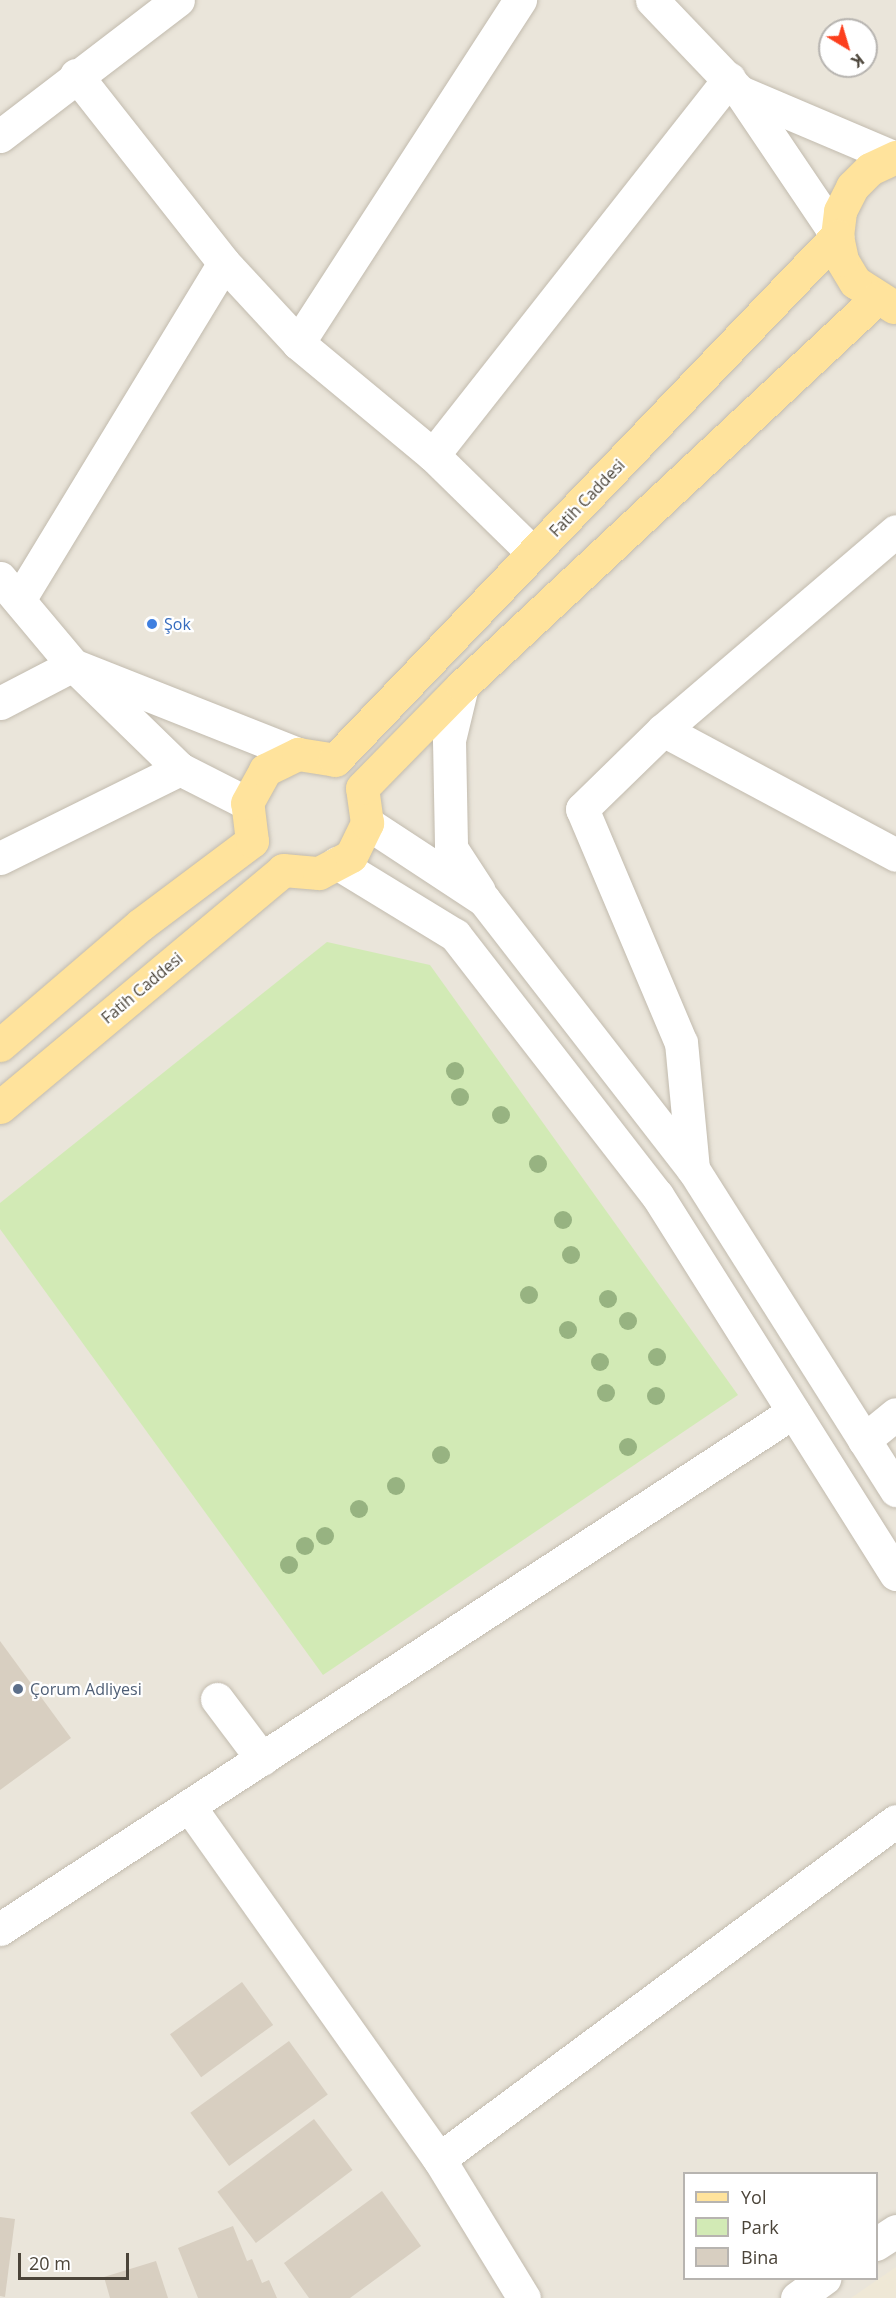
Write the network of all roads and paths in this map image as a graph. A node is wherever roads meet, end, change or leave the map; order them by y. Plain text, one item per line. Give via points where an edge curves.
1 (178, 0) edge
2 (520, 0) edge
3 (652, 0) edge
4 (76, 75) junction
5 (734, 86) junction
6 (0, 136) edge
7 (895, 157) edge
8 (837, 236) junction
9 (224, 263) junction
10 (886, 303) edge
11 (298, 343) junction
12 (433, 455) junction
13 (896, 531) edge
14 (533, 553) junction
15 (10, 589) edge
16 (74, 665) junction
17 (462, 686) junction
18 (0, 703) edge
19 (663, 730) junction
20 (298, 754) junction
21 (335, 760) junction
22 (180, 769) junction
23 (362, 788) junction
24 (247, 803) junction
25 (367, 823) junction
26 (252, 841) junction
27 (896, 855) edge
28 (0, 858) edge
29 (337, 863) junction
30 (283, 870) junction
31 (484, 900) junction
32 (0, 1045) edge
33 (0, 1107) edge
34 (693, 1169) junction
35 (793, 1412) junction
36 (896, 1414) edge
37 (864, 1440) junction
38 (896, 1490) edge
39 (896, 1574) edge
40 (217, 1699) dead end
41 (262, 1759) junction
42 (189, 1806) junction
43 (896, 1821) edge
44 (0, 1929) edge
45 (439, 2159) junction
46 (896, 2231) edge
47 (878, 2243) edge
48 (822, 2280) edge
49 (512, 2295) edge
50 (797, 2298) edge

1 - 4 street
2 - 11 street
3 - 5 street
4 - 6 street
4 - 9 street
5 - 7 street
5 - 8 street
5 - 12 street
7 - 8 main road via 870,169 852,188 840,211
8 - 10 main road via 842,260 855,282
8 - 14 main road, Fatih Caddesi
9 - 11 street
9 - 15 street
10 - 17 main road
11 - 12 street
12 - 14 street
13 - 19 street
14 - 21 main road, Fatih Caddesi
15 - 16 street
16 - 18 street
16 - 20 street
16 - 22 street
17 - 23 main road
17 - 31 street via 449,740 452,848
19 - 27 street
19 - 34 street via 582,809 681,1043
20 - 21 main road
20 - 24 main road via 265,770
21 - 23 main road
22 - 24 street
22 - 28 street
23 - 25 main road
24 - 26 main road
25 - 29 main road via 351,856
25 - 31 street
26 - 30 main road
26 - 32 main road via 140,925
29 - 30 main road via 319,873
29 - 35 street via 455,935 657,1195
30 - 33 main road, Fatih Caddesi
31 - 34 street
34 - 37 street
35 - 39 street
35 - 41 street
36 - 37 street
37 - 38 street
40 - 41 street
41 - 42 street
42 - 44 street
42 - 45 street
43 - 45 street
45 - 49 street
46 - 47 street
48 - 50 street

